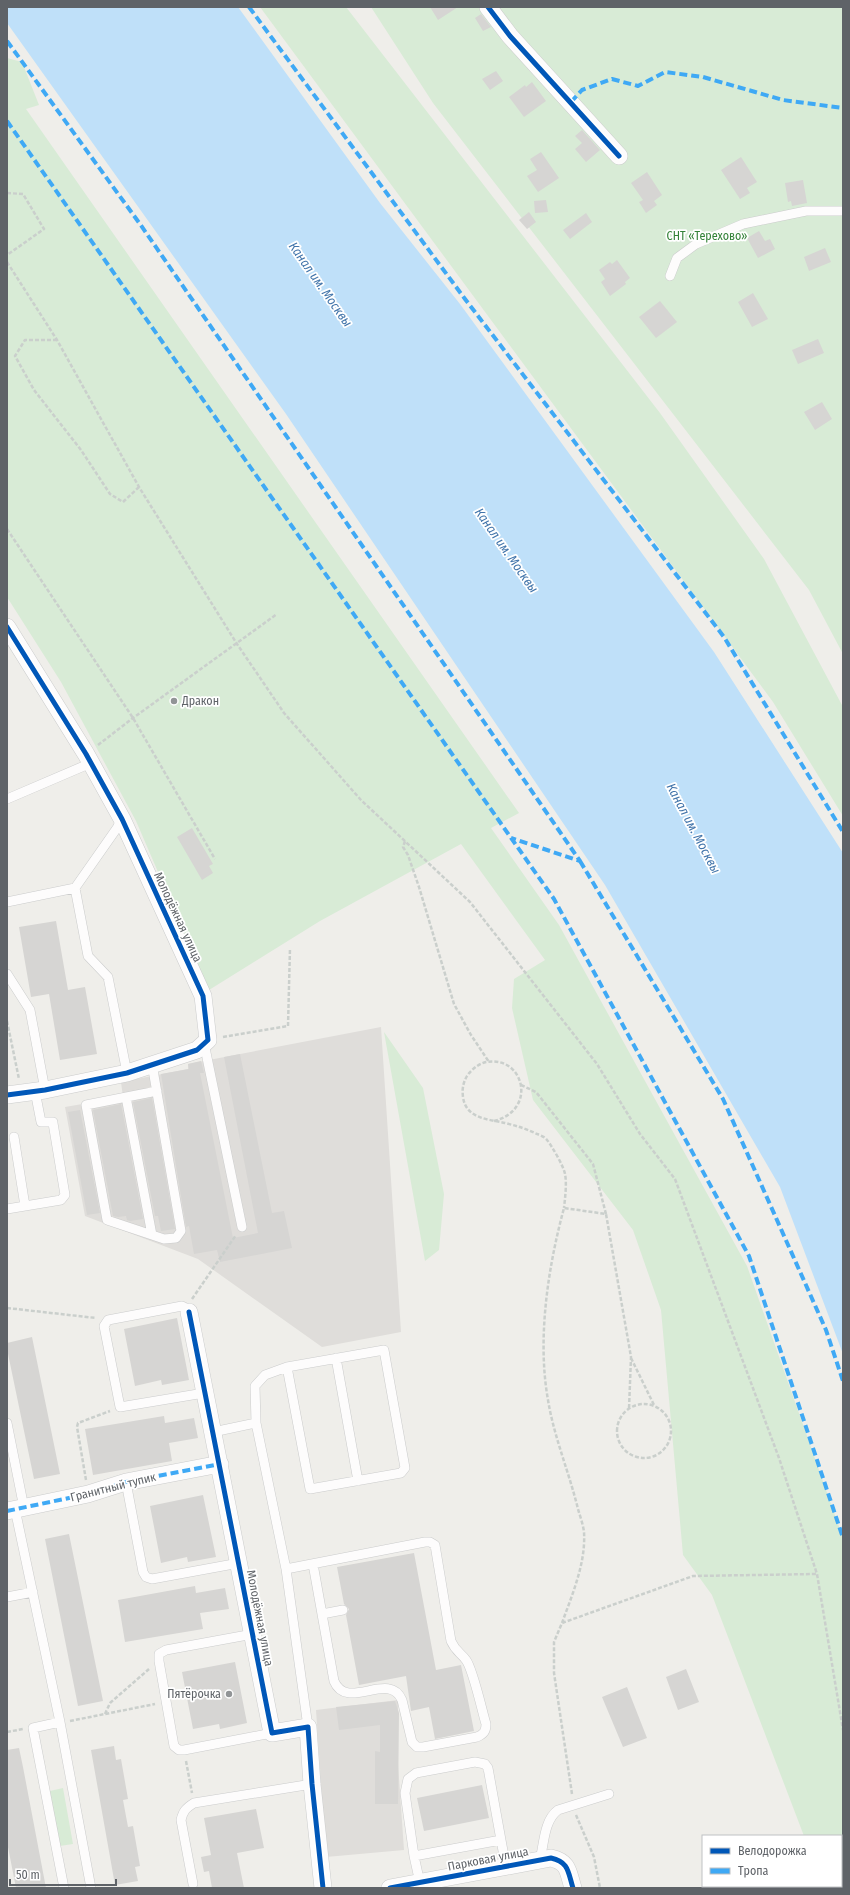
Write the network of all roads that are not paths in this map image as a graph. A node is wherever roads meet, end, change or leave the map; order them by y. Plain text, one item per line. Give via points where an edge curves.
1 (488, 7) edge
2 (619, 156) dead end
3 (843, 211) edge
4 (670, 276) dead end
5 (7, 627) edge
6 (91, 763) junction
7 (7, 799) edge
8 (122, 819) junction
9 (75, 888) junction
10 (7, 902) edge
11 (7, 974) edge
12 (206, 1042) junction
13 (152, 1064) junction
14 (127, 1073) junction
15 (157, 1091) junction
16 (27, 1092) edge
17 (126, 1097) junction
18 (14, 1137) dead end
19 (25, 1206) junction
20 (7, 1209) edge
21 (242, 1227) road end
22 (152, 1235) junction
23 (188, 1310) joint
24 (336, 1358) junction
25 (287, 1367) junction
26 (204, 1393) junction
27 (7, 1423) edge
28 (256, 1423) junction
29 (213, 1432) junction
30 (220, 1464) junction
31 (358, 1481) junction
32 (126, 1482) junction
33 (15, 1509) edge
34 (239, 1563) junction
35 (313, 1564) junction
36 (286, 1569) junction
37 (33, 1592) junction
38 (7, 1597) edge
39 (342, 1610) dead end
40 (322, 1614) junction
41 (253, 1634) junction
42 (60, 1722) junction
43 (308, 1727) junction
44 (272, 1733) junction
45 (312, 1784) junction
46 (608, 1794) dead end
47 (501, 1840) junction
48 (414, 1856) junction
49 (540, 1860) junction
50 (506, 1867) junction
51 (420, 1883) junction
52 (193, 1884) dead end
53 (64, 1888) edge
54 (91, 1888) edge
55 (323, 1888) edge
56 (390, 1888) edge
57 (572, 1888) edge

1 - 2 street via 510,36
3 - 4 lane via 806,212 743,224 696,244 677,258
5 - 6 street, Молодёжная улица
6 - 7 lane
6 - 8 street, Молодёжная улица
8 - 9 lane
8 - 12 street, Молодёжная улица via 203,996
9 - 10 lane
9 - 14 lane via 88,956 108,976
11 - 16 lane via 30,1010
12 - 13 street via 197,1050
12 - 21 lane
13 - 14 street
13 - 15 lane
14 - 16 street
15 - 17 lane
15 - 22 lane via 181,1231 176,1238 164,1239
16 - 19 lane via 41,1122 53,1122 65,1195 61,1200
17 - 22 lane
17 - 22 lane via 86,1105 107,1220
18 - 19 lane
19 - 20 lane
23 - 26 street, Молодёжная улица
23 - 26 lane via 182,1306 108,1320 104,1326 120,1408
24 - 25 lane
24 - 31 lane
24 - 31 lane via 381,1350 386,1354 405,1468 401,1473
25 - 28 lane via 265,1375 255,1386
25 - 31 lane via 310,1489
26 - 29 street, Молодёжная улица
27 - 33 lane
28 - 29 lane
28 - 36 lane
29 - 30 street, Молодёжная улица
30 - 32 street, Гранитный тупик
30 - 34 street, Молодёжная улица
32 - 33 street, Гранитный тупик via 88,1494
32 - 34 lane via 146,1577 152,1579
33 - 37 lane
34 - 41 street, Молодёжная улица
35 - 36 lane
35 - 40 lane
35 - 40 lane via 425,1542 434,1545 451,1640 470,1669 486,1724 483,1735 417,1747 412,1742 402,1700 394,1689 343,1692 334,1681
36 - 43 lane
37 - 38 lane
37 - 42 lane
39 - 40 lane
41 - 44 street, Молодёжная улица
41 - 44 lane via 166,1650 160,1654 159,1661 174,1746 184,1750
42 - 53 lane via 33,1728
42 - 54 lane
43 - 44 street
43 - 45 street
45 - 52 lane via 194,1803 187,1807 181,1820
45 - 55 street
46 - 49 lane via 558,1810 553,1814 549,1820
47 - 48 lane
47 - 48 lane via 488,1768 485,1764 475,1762 416,1773 408,1778 405,1793
47 - 50 lane
48 - 51 lane
49 - 50 street, Парковая улица
49 - 57 street, Парковая улица via 560,1860 566,1867
50 - 51 street, Парковая улица
51 - 56 street, Парковая улица

